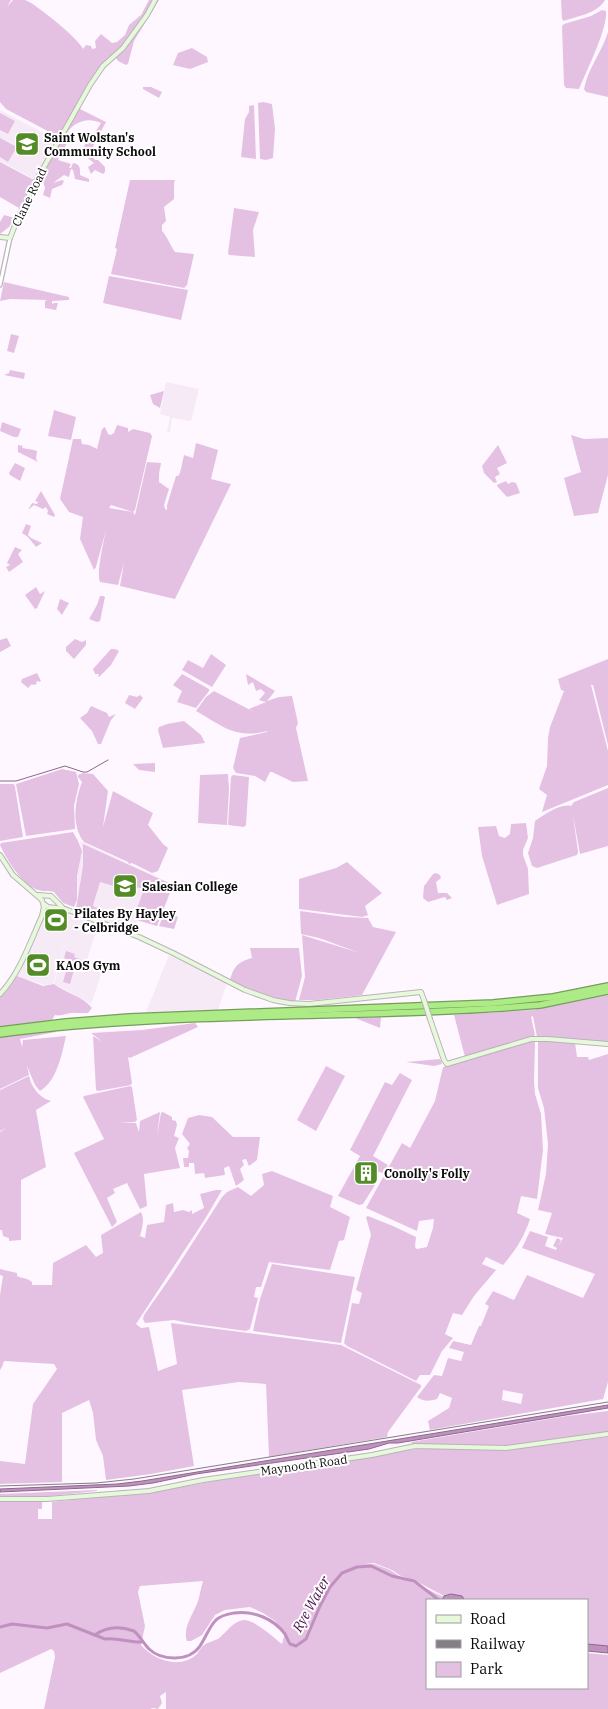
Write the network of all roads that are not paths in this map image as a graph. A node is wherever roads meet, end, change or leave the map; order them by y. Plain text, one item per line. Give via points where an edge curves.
1 (155, 0) edge
2 (0, 237) edge
3 (10, 238) junction
4 (0, 285) edge
5 (0, 855) edge
6 (30, 890) junction
7 (46, 896) junction
8 (54, 900) junction
9 (44, 903) junction
10 (50, 907) junction
11 (65, 909) junction
12 (42, 916) junction
13 (608, 986) edge
14 (608, 991) edge
15 (0, 994) edge
16 (0, 1030) edge
17 (0, 1034) edge
18 (608, 1044) edge
19 (608, 1434) edge
20 (0, 1499) edge

1 - 3 main road, Clane Road via 120,51 99,70 40,174
2 - 3 main road, Clane Road
3 - 4 street
5 - 6 main road via 13,875
6 - 7 main road
6 - 9 main road
7 - 8 main road
7 - 9 main road
8 - 10 main road
8 - 11 main road
9 - 10 main road
9 - 12 main road
10 - 11 main road
10 - 12 main road
11 - 18 main road, bridge via 154,944 259,996 289,1003 421,992 446,1063 536,1038
12 - 15 main road via 12,979
13 - 16 highway via 494,1004 129,1017
14 - 17 highway via 549,1003 502,1008 140,1021
19 - 20 main road, Maynooth Road via 506,1448 415,1446 149,1490 47,1499

